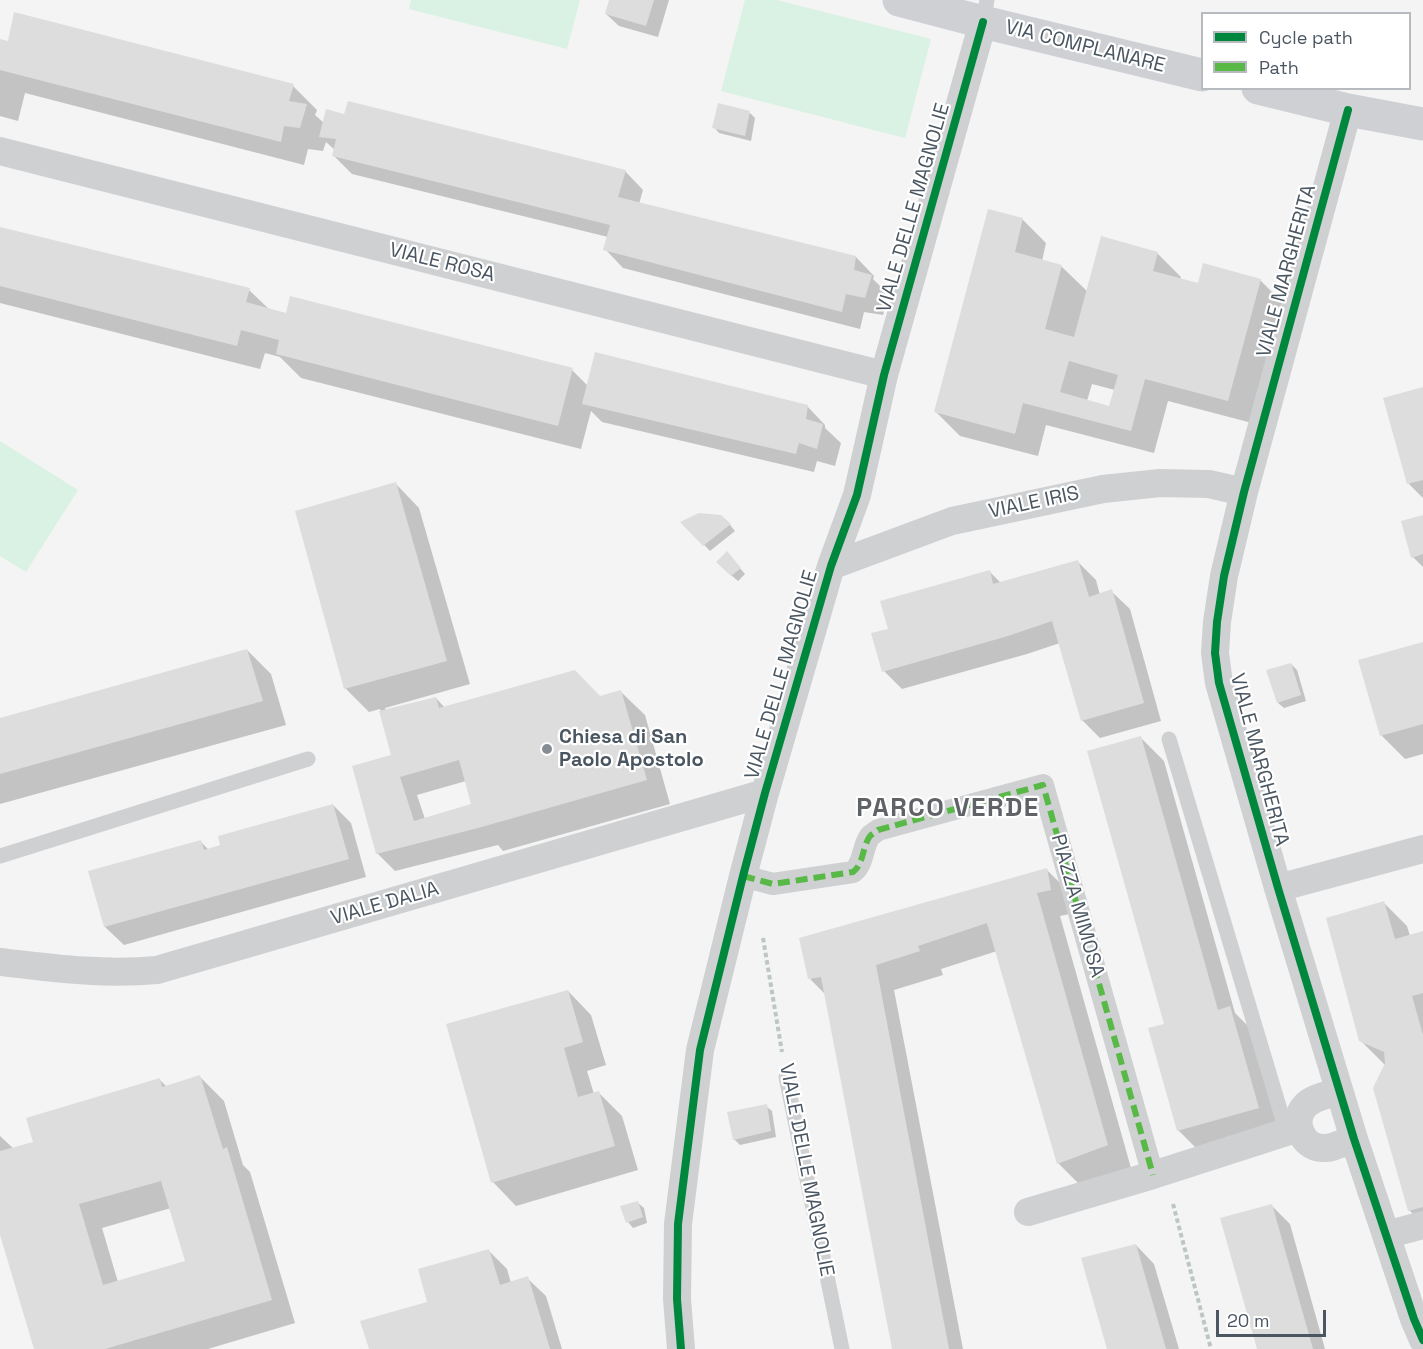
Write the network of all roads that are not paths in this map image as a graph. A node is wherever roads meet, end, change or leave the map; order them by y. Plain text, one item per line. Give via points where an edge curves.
1 (899, 0) edge
2 (985, 11) edge
3 (1201, 74) edge
4 (1266, 90) edge
5 (1348, 110) junction
6 (1423, 124) edge
7 (0, 152) edge
8 (884, 375) junction
9 (1244, 492) junction
10 (831, 566) junction
11 (1169, 739) dead end
12 (308, 759) dead end
13 (765, 793) junction
14 (1423, 849) edge
15 (0, 856) edge
16 (743, 876) junction
17 (1278, 888) junction
18 (0, 962) edge
19 (786, 1077) road end
20 (1340, 1091) junction
21 (1293, 1130) junction
22 (1354, 1139) junction
23 (1158, 1173) junction
24 (1028, 1212) dead end
25 (1423, 1225) edge
26 (1386, 1235) junction
27 (1423, 1340) edge
28 (681, 1349) edge
29 (842, 1349) edge

1 - 2 main road, VIA COMPLANARE
2 - 3 main road, VIA COMPLANARE
2 - 8 street, VIALE DELLE MAGNOLIE
4 - 5 main road
5 - 6 main road
5 - 9 street, VIALE MARGHERITA
7 - 8 street, VIALE ROSA
8 - 10 street, VIALE DELLE MAGNOLIE via 857,495
9 - 10 street, VIALE IRIS via 1209,484 1160,483 1102,489 952,521
9 - 17 street, VIALE MARGHERITA via 1224,576 1215,653 1219,683
10 - 13 street, VIALE DELLE MAGNOLIE
11 - 21 lane
12 - 15 lane
13 - 16 street, VIALE DELLE MAGNOLIE
13 - 18 street, VIALE DALIA via 157,970 127,973
14 - 17 street
16 - 23 street, PIAZZA MIMOSA via 773,884 853,872 867,841 878,830 1043,785
16 - 28 street, VIALE DELLE MAGNOLIE via 700,1050 687,1139 678,1224
17 - 20 street, VIALE MARGHERITA
19 - 29 lane, VIALE DELLE MAGNOLIE
20 - 21 street via 1305,1106
20 - 22 street, VIALE MARGHERITA
21 - 22 street via 1316,1147
21 - 23 street
22 - 26 street, VIALE MARGHERITA
23 - 24 street
25 - 26 street
26 - 27 street, VIALE MARGHERITA

